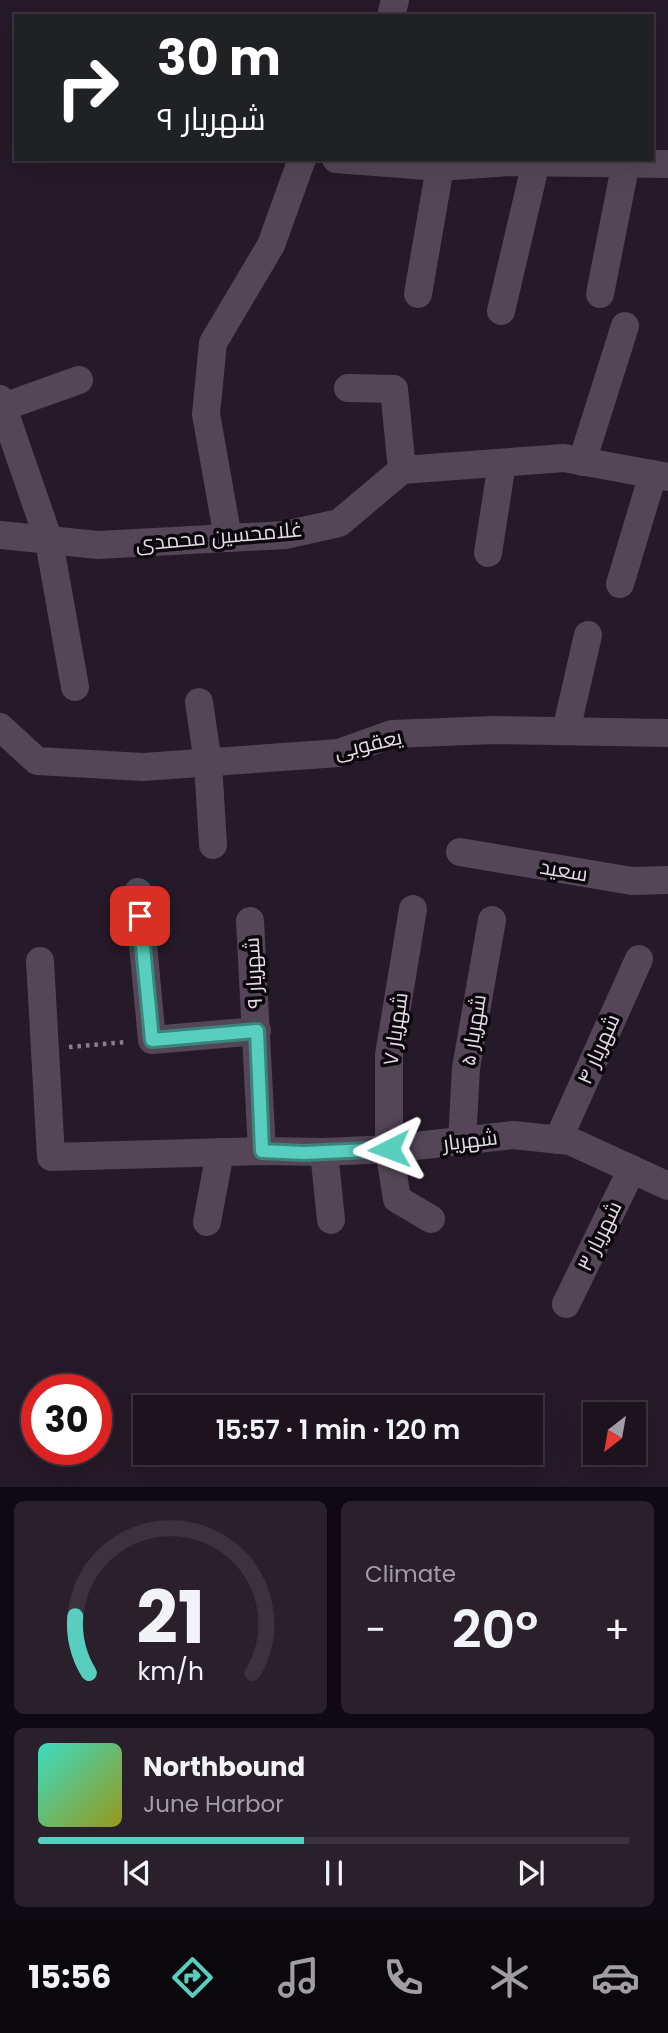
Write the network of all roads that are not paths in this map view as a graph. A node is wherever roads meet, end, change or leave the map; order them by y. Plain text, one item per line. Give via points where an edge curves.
1 (301, 161) edge
2 (391, 161) edge
3 (519, 161) edge
4 (613, 161) edge
5 (668, 164) edge
6 (440, 167) junction
7 (418, 294) dead end
8 (600, 295) dead end
9 (501, 311) dead end
10 (625, 326) dead end
11 (79, 380) dead end
12 (348, 388) dead end
13 (1, 403) edge
14 (582, 462) junction
15 (502, 463) junction
16 (402, 470) junction
17 (660, 476) edge
18 (0, 535) edge
19 (228, 538) junction
20 (49, 541) junction
21 (488, 553) dead end
22 (620, 584) dead end
23 (588, 635) dead end
24 (75, 687) dead end
25 (199, 702) dead end
26 (0, 727) edge
27 (566, 731) junction
28 (668, 733) edge
29 (208, 763) junction
30 (213, 845) dead end
31 (460, 852) dead end
32 (668, 880) edge
33 (138, 892) dead end
34 (413, 909) dead end
35 (492, 920) dead end
36 (250, 921) dead end
37 (639, 959) dead end
38 (40, 961) dead end
39 (257, 1031) junction
40 (558, 1140) junction
41 (462, 1141) junction
42 (389, 1149) junction
43 (262, 1151) junction
44 (219, 1152) junction
45 (324, 1152) junction
46 (632, 1169) junction
47 (668, 1186) edge
48 (431, 1219) dead end
49 (331, 1220) dead end
50 (207, 1222) dead end
51 (566, 1304) dead end

1 - 19 street via 271,245 213,343 206,414
2 - 6 street
3 - 4 street
3 - 6 street
3 - 9 street
4 - 5 street
4 - 8 street
6 - 7 street
10 - 14 street
11 - 13 street
12 - 16 street via 394,389
13 - 20 street
14 - 15 street via 564,458
14 - 17 street
15 - 16 street
15 - 21 street
16 - 19 street, غلامحسین محمدی via 339,523 285,535
17 - 22 street
18 - 20 street, غلامحسین محمدی
19 - 20 street, غلامحسین محمدی via 98,545
20 - 24 street
23 - 27 street
25 - 29 street
26 - 29 street, یعقوبی via 37,761 143,766
27 - 28 street, یعقوبی
27 - 29 street, یعقوبی via 392,734 339,753
29 - 30 street
31 - 32 street, سعید via 632,881
33 - 39 street via 152,1040
34 - 42 street, شهریار ۷ via 389,1055
35 - 41 street, شهریار ۵ via 466,1068
36 - 39 street, شهریار ۹
37 - 40 street, شهریار ۴
38 - 44 street, شهریار via 51,1157
39 - 43 street, شهریار ۹
40 - 41 street, شهریار via 513,1135
40 - 46 street, شهریار
41 - 42 street, شهریار
42 - 45 street, شهریار
42 - 48 street, شهریار ۷ via 397,1199
43 - 44 street, شهریار
43 - 45 street, شهریار
44 - 50 street
45 - 49 street
46 - 47 street, شهریار
46 - 51 street, شهریار ۳

